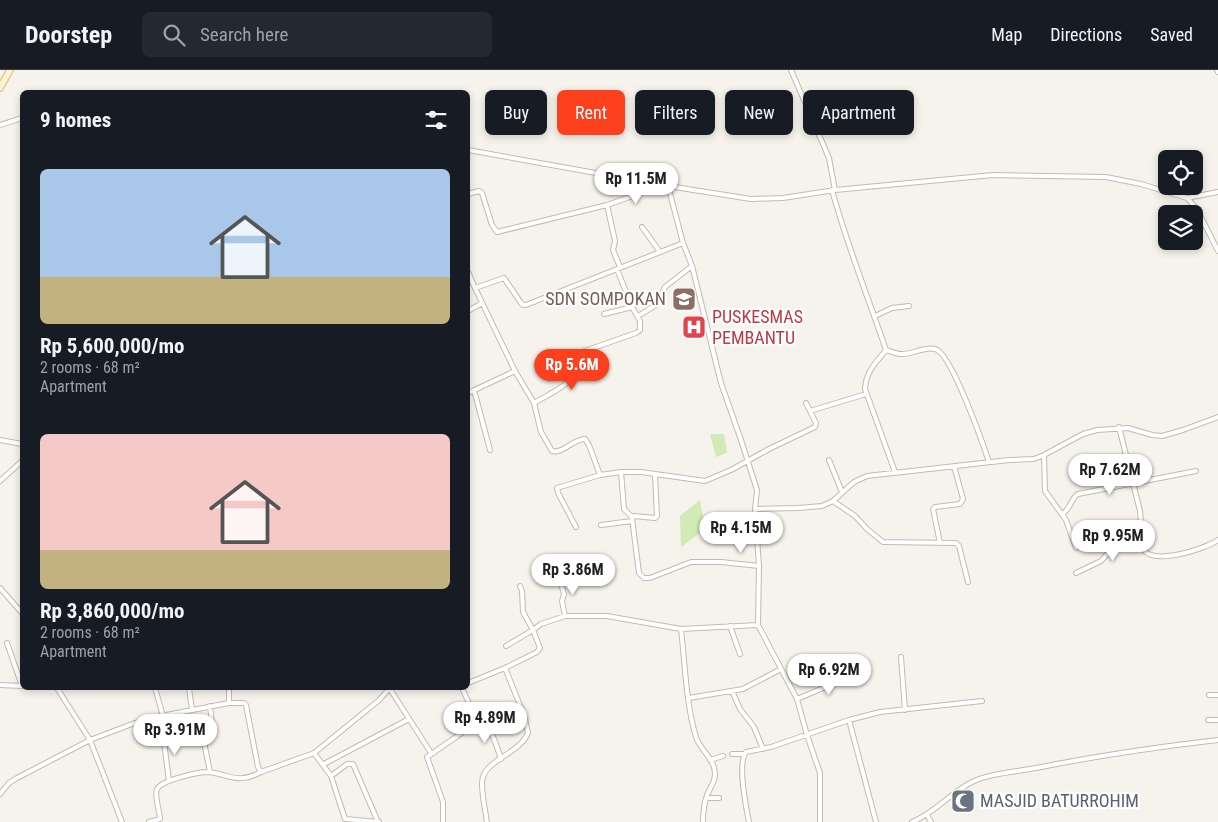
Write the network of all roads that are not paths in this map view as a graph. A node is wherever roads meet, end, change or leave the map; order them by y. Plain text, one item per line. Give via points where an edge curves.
1 (10, 70) edge
2 (791, 70) edge
3 (0, 88) edge
4 (20, 119) edge
5 (0, 125) edge
6 (470, 150) edge
7 (657, 184) junction
8 (668, 186) junction
9 (834, 190) junction
10 (1218, 192) edge
11 (470, 193) edge
12 (1187, 198) junction
13 (607, 204) junction
14 (642, 227) dead end
15 (683, 243) junction
16 (1218, 251) edge
17 (660, 252) junction
18 (692, 266) junction
19 (618, 268) junction
20 (470, 277) edge
21 (475, 288) junction
22 (482, 303) junction
23 (908, 306) dead end
24 (632, 307) junction
25 (470, 310) edge
26 (604, 314) dead end
27 (638, 316) junction
28 (875, 316) junction
29 (886, 350) junction
30 (515, 371) junction
31 (474, 390) junction
32 (470, 392) edge
33 (866, 394) junction
34 (534, 403) junction
35 (806, 403) dead end
36 (810, 411) junction
37 (1218, 417) edge
38 (1119, 427) junction
39 (0, 440) edge
40 (20, 444) edge
41 (490, 450) dead end
42 (1044, 456) junction
43 (829, 460) dead end
44 (20, 462) edge
45 (748, 462) junction
46 (989, 462) junction
47 (954, 466) junction
48 (1196, 471) dead end
49 (621, 472) junction
50 (895, 472) junction
51 (655, 474) junction
52 (600, 475) junction
53 (0, 482) edge
54 (1134, 483) junction
55 (842, 492) junction
56 (832, 501) junction
57 (755, 509) junction
58 (1062, 514) junction
59 (632, 519) junction
60 (601, 525) dead end
61 (576, 527) dead end
62 (1142, 532) junction
63 (1218, 540) edge
64 (940, 543) junction
65 (1076, 548) dead end
66 (759, 566) junction
67 (1076, 573) dead end
68 (560, 580) dead end
69 (968, 582) dead end
70 (520, 586) dead end
71 (0, 588) edge
72 (20, 611) edge
73 (565, 616) junction
74 (730, 626) junction
75 (758, 626) junction
76 (681, 629) junction
77 (533, 630) junction
78 (7, 643) dead end
79 (506, 646) dead end
80 (740, 654) dead end
81 (901, 657) dead end
82 (505, 668) junction
83 (781, 669) junction
84 (854, 675) dead end
85 (20, 680) edge
86 (470, 680) edge
87 (0, 685) edge
88 (20, 686) edge
89 (59, 690) edge
90 (156, 690) edge
91 (190, 690) edge
92 (229, 690) edge
93 (388, 690) edge
94 (391, 690) edge
95 (463, 690) edge
96 (732, 692) junction
97 (1209, 695) dead end
98 (1218, 695) edge
99 (688, 698) junction
100 (797, 699) junction
101 (982, 701) dead end
102 (229, 702) junction
103 (210, 706) junction
104 (192, 710) junction
105 (905, 710) junction
106 (163, 716) junction
107 (409, 719) junction
108 (849, 720) junction
109 (1208, 720) dead end
110 (1218, 720) edge
111 (477, 721) junction
112 (163, 734) dead end
113 (807, 736) junction
114 (90, 740) junction
115 (1218, 740) edge
116 (763, 749) junction
117 (314, 753) junction
118 (431, 753) junction
119 (732, 754) dead end
120 (744, 754) junction
121 (723, 756) dead end
122 (501, 759) junction
123 (710, 760) junction
124 (324, 764) junction
125 (210, 772) junction
126 (260, 772) junction
127 (331, 776) junction
128 (169, 781) junction
129 (0, 794) edge
130 (706, 798) junction
131 (719, 798) dead end
132 (927, 815) junction
133 (345, 819) junction
134 (122, 822) edge
135 (149, 822) edge
136 (338, 822) edge
137 (379, 822) edge
138 (443, 822) edge
139 (487, 822) edge
140 (703, 822) edge
141 (749, 822) edge
142 (820, 822) edge
143 (876, 822) edge
144 (912, 822) edge
145 (931, 822) edge

1 - 3 main road
2 - 9 street via 829,158
4 - 5 street
6 - 7 street
7 - 8 street
7 - 13 street
8 - 9 street via 751,199
8 - 15 street
9 - 12 street via 993,175 1106,177
9 - 28 street via 865,294
10 - 12 street
11 - 13 street via 479,190 482,193 497,232
12 - 16 street via 1197,209
13 - 19 street
14 - 17 street
15 - 17 street
15 - 18 street
17 - 19 street
18 - 27 street via 665,286 654,307
18 - 45 street via 721,383
19 - 21 street via 526,305 521,303 504,278
19 - 24 street
20 - 21 street
21 - 22 street
22 - 25 street
22 - 30 street
23 - 28 street via 892,308
24 - 26 street
24 - 27 street
27 - 34 street via 641,327 638,332 576,354 577,371 569,381
28 - 29 street
29 - 33 street via 866,378
29 - 46 street via 900,355 935,348 941,352 959,384
30 - 31 street
30 - 34 street
31 - 32 street
31 - 41 street
33 - 36 street
33 - 50 street
34 - 52 street via 541,432 552,451 558,452 579,439 585,439
35 - 36 street
36 - 45 street via 816,427
37 - 38 street via 1162,436
38 - 42 street via 1083,434
38 - 54 street
39 - 40 street
42 - 46 street
42 - 58 street via 1045,491
43 - 55 street
44 - 53 street
45 - 51 street via 705,481
45 - 57 street via 757,490
46 - 47 street
47 - 50 street
47 - 64 street via 963,498 960,504 933,509
48 - 54 street
49 - 51 street
49 - 52 street
49 - 59 street via 624,509
50 - 55 street via 867,476
51 - 59 street via 656,517
52 - 61 street via 557,488
54 - 58 street via 1078,494
54 - 62 street
55 - 56 street
56 - 57 street via 815,507
56 - 64 street via 855,516 883,542
57 - 66 street
58 - 65 street
59 - 60 street
59 - 66 street via 639,573 644,578 690,562
62 - 63 street via 1144,551 1157,556 1181,554
62 - 67 street via 1121,539 1101,561
64 - 69 street via 954,542 959,546
66 - 75 street
68 - 73 street
70 - 77 street via 523,612
71 - 72 street
73 - 76 street via 607,616
73 - 77 street
74 - 75 street
74 - 76 street
74 - 80 street
75 - 83 street
76 - 99 street
77 - 79 street
77 - 82 street via 539,650
78 - 85 street
81 - 105 street
82 - 86 street
82 - 122 street via 529,729 521,745
83 - 96 street
83 - 100 street
84 - 100 street
87 - 88 street
89 - 114 street
90 - 106 street
91 - 104 street
92 - 102 street
93 - 117 street
94 - 107 street
95 - 111 street
96 - 99 street
96 - 116 street via 754,727
97 - 98 street
99 - 123 street via 699,745
100 - 113 street
101 - 105 street
102 - 103 street
102 - 126 street via 246,705
103 - 104 street
103 - 125 street via 213,732 203,737
104 - 106 street
105 - 108 street
106 - 114 street
107 - 118 street
107 - 124 street
108 - 113 street
108 - 143 street
109 - 110 street
111 - 118 street
111 - 122 street via 490,730
112 - 128 street
113 - 116 street
113 - 142 street via 820,773
114 - 129 street via 17,778
114 - 134 street
115 - 132 street via 1070,761 986,778 954,793
116 - 120 street
117 - 124 street
117 - 126 street
118 - 138 street via 427,759 443,802
119 - 120 street
120 - 141 street
121 - 123 street
122 - 139 street via 486,769 483,777
123 - 130 street via 715,773
124 - 127 street
125 - 126 street via 245,778
125 - 128 street
127 - 133 street
127 - 137 street via 347,764 353,764
128 - 135 street via 157,792 160,820
130 - 131 street
130 - 140 street
132 - 144 street
132 - 145 street
133 - 136 street
133 - 137 street

